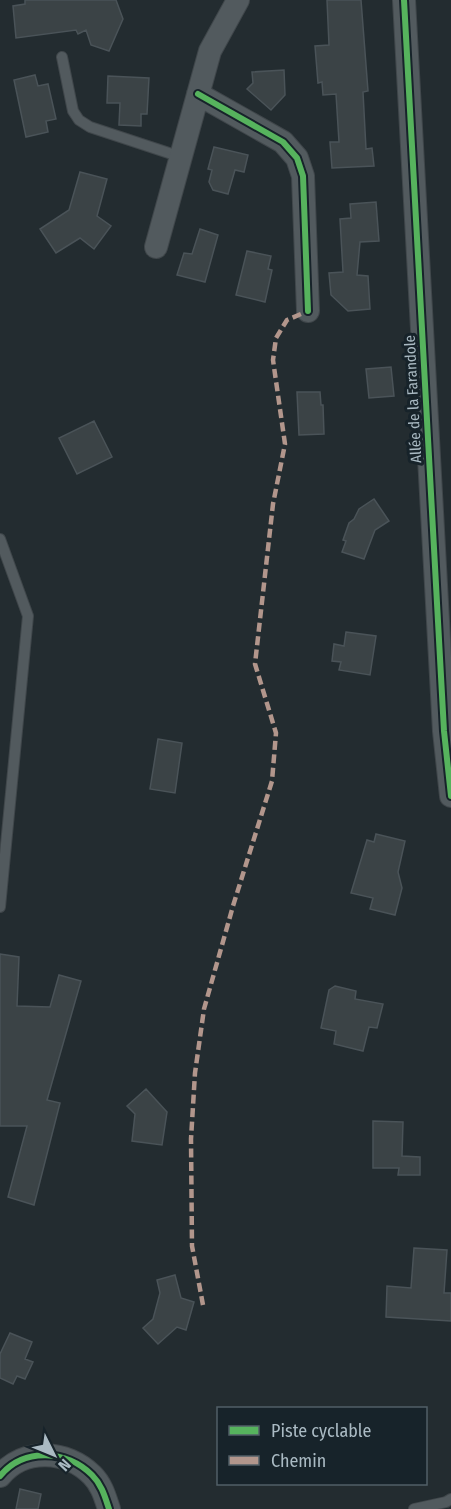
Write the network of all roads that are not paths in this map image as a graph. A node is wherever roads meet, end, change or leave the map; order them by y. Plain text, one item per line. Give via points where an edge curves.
1 (238, 0) edge
2 (404, 0) edge
3 (62, 57) dead end
4 (198, 94) junction
5 (181, 157) junction
6 (156, 247) dead end
7 (308, 311) dead end
8 (0, 539) edge
9 (451, 796) edge
10 (0, 907) edge
11 (0, 1476) edge
12 (451, 1499) edge
13 (109, 1509) edge
14 (414, 1509) edge

1 - 4 street via 210,51
2 - 9 street, Allée de la Farandole via 443,719
3 - 5 lane via 73,111 79,120
4 - 5 street
4 - 7 street via 284,142 297,158 303,176
5 - 6 street
8 - 10 lane via 28,616
11 - 13 street via 28,1457 63,1457 93,1476 104,1491
12 - 14 lane

